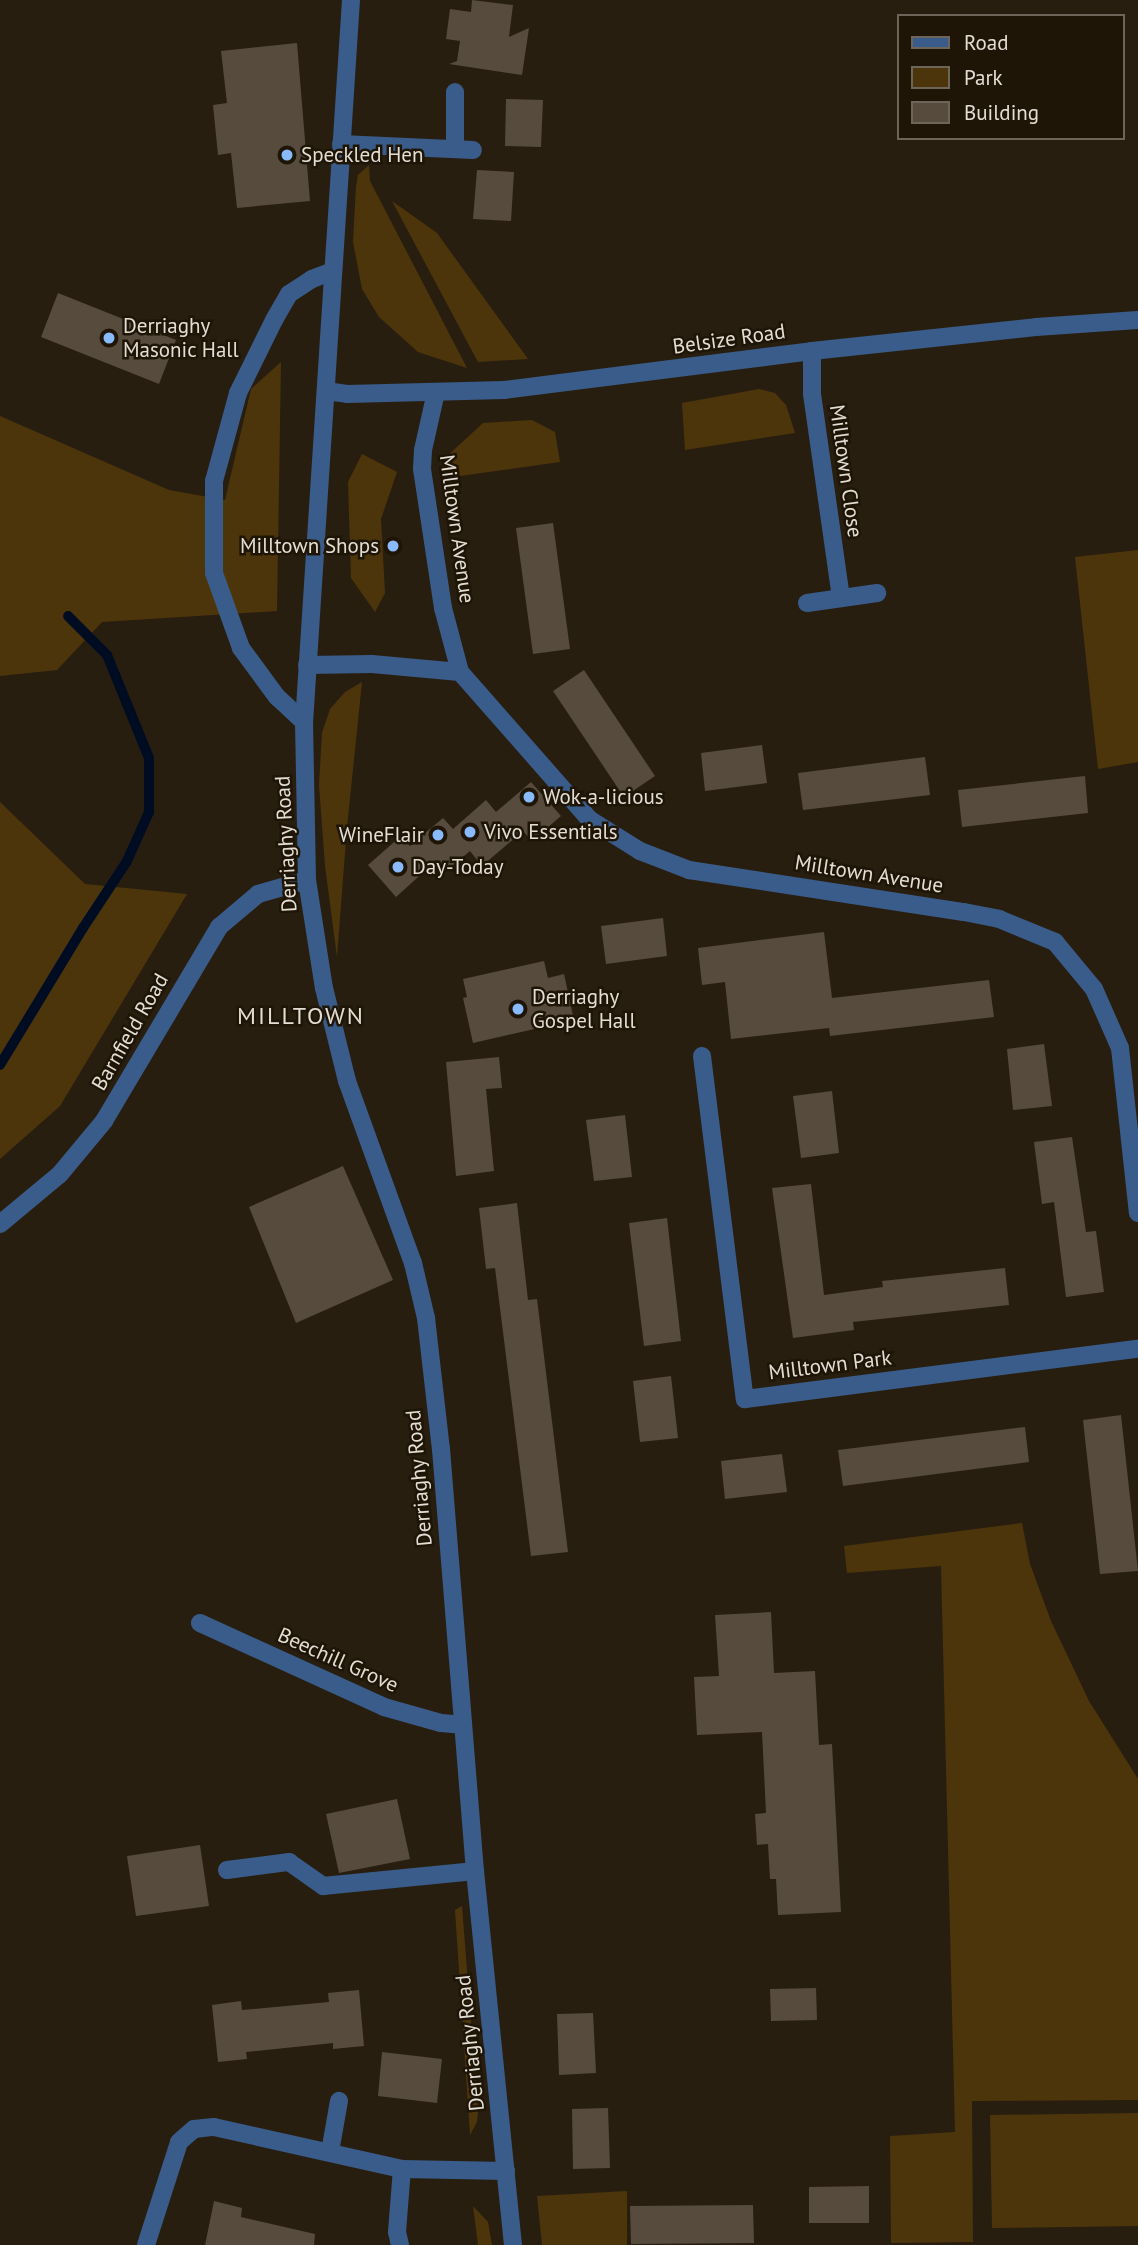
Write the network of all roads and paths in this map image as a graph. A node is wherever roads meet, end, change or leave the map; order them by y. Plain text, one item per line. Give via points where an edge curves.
1 (351, 0) edge
2 (455, 92) dead end
3 (341, 144) junction
4 (455, 149) junction
5 (473, 150) dead end
6 (333, 271) junction
7 (1138, 320) edge
8 (812, 351) junction
9 (326, 391) junction
10 (436, 392) junction
11 (877, 593) dead end
12 (841, 598) junction
13 (807, 603) dead end
14 (307, 665) junction
15 (460, 672) junction
16 (304, 722) junction
17 (307, 880) junction
18 (702, 1056) dead end
19 (1138, 1213) edge
20 (0, 1224) edge
21 (1138, 1349) edge
22 (200, 1623) dead end
23 (462, 1725) junction
24 (228, 1870) dead end
25 (475, 1871) junction
26 (339, 2101) dead end
27 (330, 2152) junction
28 (402, 2169) junction
29 (506, 2171) junction
30 (146, 2245) edge
31 (400, 2245) edge
32 (513, 2245) edge

1 - 3 street, Derriaghy Road
2 - 4 street
3 - 4 street
3 - 6 street, Derriaghy Road
4 - 5 street
6 - 9 street, Derriaghy Road
6 - 16 street via 289,294 274,320 238,393 214,481 214,573 241,648 277,697
7 - 8 street, Belsize Road
8 - 10 street, Belsize Road via 575,383
8 - 12 street, Milltown Close via 812,394
9 - 10 street, Belsize Road
9 - 14 street, Derriaghy Road
10 - 15 street, Milltown Avenue via 423,450 427,503 443,608
11 - 12 street
12 - 13 street
14 - 15 street via 372,664
14 - 16 street, Derriaghy Road
15 - 19 street, Milltown Avenue via 589,818 640,851 690,870 999,919 1055,942 1094,989 1120,1048
16 - 17 street, Derriaghy Road
17 - 20 street, Barnfield Road via 258,894 219,928 104,1122 60,1174
17 - 23 street, Derriaghy Road via 324,988 348,1081 413,1263 426,1318
18 - 21 street, Milltown Park via 746,1399
22 - 23 street, Beechill Grove via 384,1707
23 - 25 street, Derriaghy Road
24 - 25 street via 289,1862 323,1886
25 - 29 street, Derriaghy Road
26 - 27 street
27 - 28 street
27 - 30 street via 214,2127 194,2129 178,2143
28 - 29 street
28 - 31 street
29 - 32 street, Derriaghy Road

